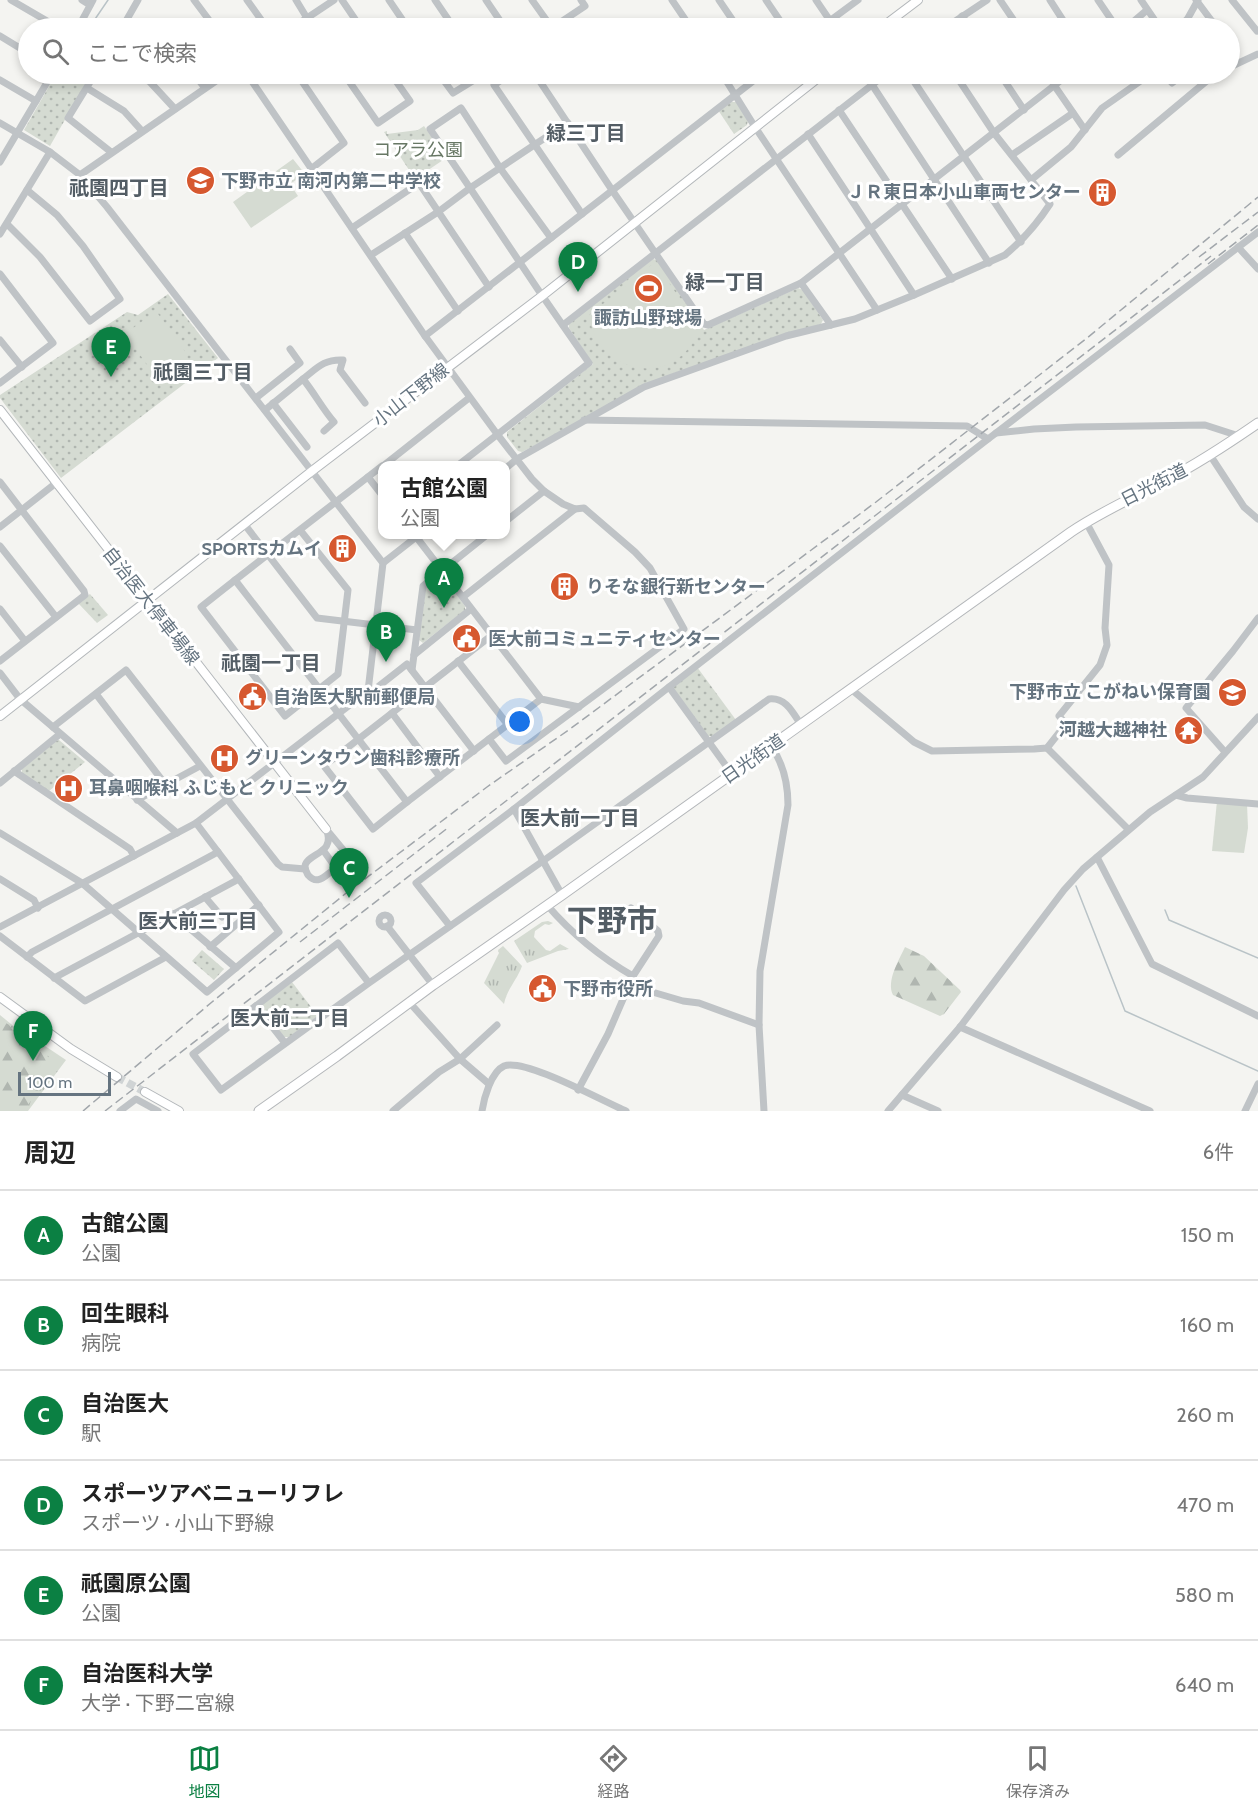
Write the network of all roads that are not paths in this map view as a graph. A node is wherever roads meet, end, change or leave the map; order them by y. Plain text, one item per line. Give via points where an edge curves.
1 (11, 0) edge
2 (82, 0) edge
3 (138, 0) edge
4 (194, 0) edge
5 (248, 0) edge
6 (296, 0) edge
7 (334, 0) edge
8 (342, 0) edge
9 (389, 0) edge
10 (435, 0) edge
11 (486, 0) edge
12 (532, 0) edge
13 (581, 0) edge
14 (672, 0) edge
15 (719, 0) edge
16 (766, 0) edge
17 (816, 0) edge
18 (858, 0) edge
19 (918, 0) edge
20 (987, 0) edge
21 (1000, 0) edge
22 (1050, 0) edge
23 (1098, 0) edge
24 (1141, 0) edge
25 (1197, 0) edge
26 (1232, 0) edge
27 (92, 2) edge
28 (1147, 10) junction
29 (962, 16) joint
30 (42, 18) edge
31 (83, 18) edge
32 (128, 18) edge
33 (208, 18) edge
34 (260, 18) edge
35 (305, 18) edge
36 (307, 18) edge
37 (354, 18) edge
38 (401, 18) edge
39 (447, 18) edge
40 (498, 18) edge
41 (545, 18) edge
42 (567, 18) edge
43 (684, 18) edge
44 (731, 18) edge
45 (778, 18) edge
46 (828, 18) edge
47 (834, 18) edge
48 (894, 18) edge
49 (959, 18) edge
50 (1012, 18) edge
51 (1062, 18) edge
52 (1110, 18) edge
53 (1138, 18) edge
54 (1153, 18) edge
55 (1188, 18) edge
56 (1210, 18) edge
57 (1257, 31) edge
58 (0, 36) edge
59 (18, 47) edge
60 (1258, 54) edge
61 (1240, 62) edge
62 (0, 80) edge
63 (46, 84) edge
64 (89, 84) edge
65 (152, 84) edge
66 (202, 84) edge
67 (211, 84) edge
68 (254, 84) edge
69 (304, 84) edge
70 (351, 84) edge
71 (399, 84) edge
72 (446, 84) edge
73 (468, 84) edge
74 (495, 84) edge
75 (542, 84) edge
76 (729, 84) edge
77 (749, 84) edge
78 (810, 84) edge
79 (916, 84) edge
80 (962, 84) edge
81 (1007, 84) edge
82 (1134, 84) edge
83 (1203, 84) edge
84 (872, 85) joint
85 (1054, 85) joint
86 (87, 88) junction
87 (205, 88) junction
88 (736, 94) junction
89 (36, 101) junction
90 (175, 109) junction
91 (839, 110) junction
92 (1024, 110) junction
93 (1073, 113) junction
94 (0, 123) edge
95 (568, 123) junction
96 (755, 128) junction
97 (1085, 130) junction
98 (142, 131) junction
99 (994, 133) junction
100 (17, 134) junction
101 (808, 134) junction
102 (535, 145) junction
103 (50, 152) junction
104 (111, 152) junction
105 (1012, 155) junction
106 (1118, 155) dead end
107 (964, 156) junction
108 (776, 158) junction
109 (0, 162) edge
110 (500, 168) junction
111 (311, 169) junction
112 (80, 175) junction
113 (934, 180) junction
114 (1031, 180) junction
115 (470, 188) junction
116 (27, 190) junction
117 (612, 190) junction
118 (902, 205) junction
119 (438, 212) junction
120 (582, 214) junction
121 (635, 223) junction
122 (7, 224) junction
123 (352, 228) junction
124 (870, 228) junction
125 (1258, 232) edge
126 (405, 233) junction
127 (0, 234) edge
128 (551, 238) junction
129 (1021, 242) junction
130 (1238, 247) junction
131 (656, 253) junction
132 (839, 254) junction
133 (370, 255) junction
134 (520, 263) junction
135 (989, 263) junction
136 (1258, 269) edge
137 (0, 274) edge
138 (952, 279) junction
139 (801, 283) junction
140 (489, 287) junction
141 (542, 296) junction
142 (914, 296) junction
143 (877, 310) junction
144 (458, 311) junction
145 (563, 325) junction
146 (831, 325) junction
147 (425, 336) junction
148 (0, 340) edge
149 (290, 349) dead end
150 (22, 367) junction
151 (447, 367) junction
152 (303, 380) junction
153 (0, 383) edge
154 (256, 398) junction
155 (469, 398) junction
156 (273, 403) junction
157 (366, 403) dead end
158 (265, 410) junction
159 (0, 411) edge
160 (584, 420) junction
161 (1258, 423) edge
162 (324, 431) dead end
163 (996, 433) junction
164 (497, 434) junction
165 (1239, 436) junction
166 (988, 439) junction
167 (307, 447) dead end
168 (1210, 455) junction
169 (517, 459) junction
170 (389, 461) edge
171 (462, 461) edge
172 (510, 465) edge
173 (378, 470) edge
174 (312, 471) junction
175 (368, 477) junction
176 (0, 482) edge
177 (56, 483) junction
178 (378, 490) edge
179 (544, 491) junction
180 (335, 502) junction
181 (575, 509) junction
182 (22, 510) junction
183 (510, 518) edge
184 (1258, 519) edge
185 (1086, 522) junction
186 (245, 525) junction
187 (0, 527) edge
188 (300, 530) junction
189 (413, 539) edge
190 (419, 539) edge
191 (482, 539) edge
192 (0, 546) edge
193 (268, 555) junction
194 (383, 563) junction
195 (442, 571) junction
196 (235, 580) junction
197 (462, 597) junction
198 (147, 600) junction
199 (0, 609) edge
200 (471, 609) junction
201 (56, 617) junction
202 (1258, 618) edge
203 (344, 622) junction
204 (376, 625) junction
205 (417, 630) junction
206 (492, 635) junction
207 (25, 641) junction
208 (414, 655) junction
209 (0, 661) edge
210 (458, 661) junction
211 (412, 670) junction
212 (0, 673) edge
213 (379, 686) dead end
214 (425, 687) junction
215 (669, 687) junction
216 (319, 689) junction
217 (851, 689) junction
218 (96, 694) junction
219 (20, 699) junction
220 (541, 699) junction
221 (579, 707) junction
222 (392, 713) junction
223 (339, 714) junction
224 (0, 716) edge
225 (1258, 717) edge
226 (508, 724) junction
227 (801, 725) junction
228 (52, 727) junction
229 (60, 734) junction
230 (358, 739) junction
231 (489, 739) junction
232 (709, 742) junction
233 (771, 746) junction
234 (1047, 748) junction
235 (474, 751) junction
236 (1225, 752) junction
237 (275, 764) junction
238 (200, 766) junction
239 (14, 771) junction
240 (732, 774) junction
241 (440, 777) junction
242 (0, 783) edge
243 (165, 784) junction
244 (1176, 795) junction
245 (138, 800) junction
246 (228, 800) junction
247 (407, 802) junction
248 (1258, 804) edge
249 (514, 809) junction
250 (196, 824) junction
251 (326, 829) junction
252 (1128, 830) junction
253 (0, 833) edge
254 (177, 833) junction
255 (323, 850) junction
256 (218, 852) junction
257 (134, 856) junction
258 (1097, 857) junction
259 (543, 861) junction
260 (336, 868) junction
261 (305, 869) junction
262 (0, 879) edge
263 (239, 879) junction
264 (82, 883) junction
265 (562, 895) junction
266 (205, 897) junction
267 (259, 905) junction
268 (547, 905) junction
269 (38, 908) junction
270 (631, 908) dead end
271 (111, 909) junction
272 (173, 914) junction
273 (222, 918) dead end
274 (387, 926) dead end
275 (450, 926) junction
276 (0, 927) edge
277 (138, 933) junction
278 (0, 936) edge
279 (210, 946) junction
280 (409, 954) junction
281 (27, 957) junction
282 (166, 957) junction
283 (236, 968) junction
284 (633, 976) junction
285 (54, 978) junction
286 (369, 982) junction
287 (433, 985) junction
288 (628, 987) junction
289 (0, 997) edge
290 (409, 1002) junction
291 (256, 1006) junction
292 (1258, 1016) edge
293 (497, 1025) dead end
294 (759, 1025) junction
295 (960, 1027) junction
296 (285, 1043) junction
297 (460, 1059) junction
298 (117, 1077) tunnel mouth
299 (489, 1084) junction
300 (1258, 1084) edge
301 (578, 1090) junction
302 (145, 1092) tunnel mouth
303 (902, 1095) junction
304 (120, 1111) edge
305 (158, 1111) edge
306 (179, 1111) edge
307 (259, 1111) edge
308 (393, 1111) edge
309 (482, 1111) edge
310 (626, 1111) edge
311 (764, 1111) edge
312 (888, 1111) edge
313 (938, 1111) edge
314 (1150, 1111) edge
315 (1245, 1111) edge

1 - 30 street
2 - 27 street
3 - 32 street
4 - 33 street
5 - 34 street
6 - 35 street
7 - 36 street
8 - 37 street
9 - 38 street
10 - 39 street
11 - 40 street
12 - 41 street
13 - 42 street via 585,6
14 - 43 street
15 - 44 street
16 - 45 street
17 - 46 street
18 - 47 street
19 - 48 main road
20 - 29 street
21 - 50 street
22 - 51 street
23 - 52 street
24 - 28 street
25 - 55 street
25 - 56 street
26 - 57 street
27 - 31 street
28 - 53 street
28 - 54 street
29 - 49 street
58 - 59 street
60 - 61 street
62 - 89 street
63 - 89 street
64 - 86 street
65 - 90 street
66 - 87 street
67 - 87 street
68 - 111 street
69 - 111 street via 345,144
70 - 71 street via 378,123 410,101
72 - 73 street via 453,93
74 - 102 street
75 - 95 street
76 - 88 street
77 - 88 street
78 - 96 main road, 小山下野線
79 - 107 street
80 - 99 street
81 - 92 street
82 - 97 street via 1102,108
83 - 106 street
84 - 91 street
84 - 113 street
85 - 92 street
85 - 93 street
86 - 98 street via 124,111
86 - 104 street via 68,118
87 - 90 street
88 - 96 street
88 - 117 street
89 - 100 street
90 - 98 street
91 - 101 street
91 - 118 street
92 - 99 street
93 - 97 street
93 - 105 street
94 - 100 street
95 - 102 street
95 - 117 street
96 - 108 street
96 - 121 main road, 小山下野線
97 - 114 street
98 - 104 street
99 - 105 street
99 - 107 street
100 - 103 street
100 - 109 street
101 - 108 street
101 - 124 street
102 - 110 street
102 - 120 street
103 - 112 street
103 - 116 street
104 - 112 street
105 - 114 street
107 - 113 street
107 - 129 street
108 - 131 street
108 - 132 street
110 - 115 street
110 - 115 street via 461,108 430,129
110 - 128 street
111 - 123 street
112 - 154 street
113 - 118 street
113 - 135 street
114 - 129 street via 1050,204
115 - 119 street
115 - 134 street
116 - 122 street
116 - 122 street via 64,223 120,299 90,321 40,257
117 - 120 street
117 - 121 street
118 - 124 street
118 - 138 street
119 - 123 street via 419,183
119 - 126 street
119 - 140 street
120 - 128 street
121 - 131 street
121 - 141 main road, 小山下野線
122 - 127 street
123 - 133 street
124 - 132 street
124 - 142 street
125 - 130 street
126 - 133 street
126 - 144 street
128 - 134 street
129 - 135 street
130 - 136 street
130 - 163 street
131 - 139 street via 708,325
131 - 145 street
132 - 139 street
132 - 143 street
133 - 147 street
134 - 140 street
134 - 141 street
135 - 138 street
137 - 150 street via 53,343
138 - 142 street
139 - 146 street
140 - 144 street
141 - 145 street
141 - 151 main road, 小山下野線
142 - 143 street
143 - 146 street
144 - 147 street
145 - 164 street via 589,363
146 - 160 street via 786,336 644,387
147 - 151 street
148 - 150 street
149 - 154 street via 300,363
150 - 153 street
151 - 155 street
151 - 174 main road, 小山下野線
152 - 156 street
152 - 157 street via 323,363 343,360 340,370
152 - 162 street via 334,422
154 - 158 street
155 - 164 street
155 - 170 street
156 - 158 street
156 - 167 street
158 - 174 street
159 - 177 main road, 自治医大停車場線
160 - 166 street via 967,426
160 - 169 street
161 - 165 highway, 日光街道
163 - 165 street via 1205,425
163 - 166 street
164 - 169 street
164 - 171 street
165 - 168 highway, 日光街道
166 - 215 street
168 - 184 street via 1244,507
168 - 185 highway, 日光街道
169 - 172 street
169 - 179 street
173 - 175 street
174 - 180 street
174 - 186 main road, 小山下野線
175 - 178 street
175 - 180 street
176 - 182 street
177 - 182 street
177 - 198 main road, 自治医大停車場線
179 - 181 street
179 - 183 street
180 - 188 street
180 - 194 street
181 - 197 street
181 - 221 street via 584,508 650,568 684,629
182 - 187 street
182 - 201 street via 84,591 85,595
185 - 217 highway, 日光街道
185 - 234 street via 1109,565 1107,645 1100,665 1059,716 1066,724
186 - 193 street
186 - 198 main road, 小山下野線
188 - 193 street
188 - 203 street via 348,590
189 - 194 street
190 - 195 street
191 - 195 street
192 - 201 street
193 - 196 street
193 - 203 street via 317,618
194 - 204 street
195 - 197 street
195 - 205 street via 423,586
196 - 216 street
196 - 216 street via 201,607 278,707 285,716
197 - 200 street
198 - 219 main road, 小山下野線
198 - 237 main road, 自治医大停車場線
199 - 207 street
200 - 206 street
200 - 208 street
201 - 207 street
202 - 236 street via 1186,708
203 - 204 street
203 - 216 street via 338,674
204 - 205 street
204 - 223 street via 368,691
205 - 208 street
206 - 210 street
206 - 220 street
207 - 209 street
208 - 211 street
210 - 214 street
210 - 226 street
211 - 213 street via 407,664
211 - 214 street
212 - 219 street
214 - 222 street
214 - 235 street
215 - 232 street
215 - 249 street
216 - 223 street
217 - 227 highway, 日光街道
217 - 234 street via 914,742 932,751
218 - 228 street
218 - 238 street via 126,670
218 - 243 street
219 - 224 main road, 小山下野線
219 - 228 street
220 - 221 street
220 - 226 street
221 - 231 street via 506,761
222 - 230 street
222 - 241 street
223 - 230 street
223 - 237 street
225 - 236 street
226 - 231 street
227 - 232 street via 786,703 769,699
227 - 233 highway, 日光街道
228 - 229 street
229 - 239 street
229 - 245 street
230 - 247 street
230 - 247 street via 324,766 373,829
231 - 235 street
232 - 240 street
232 - 259 street
233 - 240 highway, 日光街道
233 - 294 street via 786,781 789,805 760,971
234 - 252 street
235 - 241 street
236 - 244 street via 1203,777
237 - 246 street
237 - 251 main road, 自治医大停車場線
238 - 243 street
238 - 246 street
239 - 242 street
239 - 257 street via 130,849
240 - 265 highway, 日光街道
241 - 247 street
243 - 245 street
244 - 248 street
244 - 252 street
245 - 254 street
246 - 250 street
246 - 261 street via 278,864
249 - 259 street
249 - 275 street via 416,883
250 - 254 street
250 - 256 street
251 - 255 street via 328,839
251 - 260 street via 346,855
252 - 258 street
253 - 264 street
254 - 257 street
255 - 260 street
255 - 261 street via 307,862
256 - 263 street
256 - 271 street
257 - 264 street
258 - 292 street via 1152,964
258 - 295 street via 1064,890
259 - 265 street
259 - 275 street
260 - 261 street via 316,880
262 - 269 street via 34,900
263 - 266 street
263 - 267 street
264 - 269 street
264 - 271 street
265 - 268 highway, 日光街道
266 - 272 street
266 - 273 street
267 - 279 street
267 - 283 street via 279,932
268 - 284 street via 595,951
268 - 287 highway, 日光街道
269 - 276 street
270 - 284 street via 659,936
271 - 277 street
271 - 281 street
272 - 277 street
272 - 279 street
274 - 280 street
275 - 280 street
277 - 282 street
277 - 285 street
278 - 281 street
279 - 283 street
280 - 286 street
280 - 287 street
281 - 285 street
282 - 283 street via 207,992
282 - 285 street via 86,1001
284 - 288 street
286 - 291 street via 338,943
286 - 296 street
287 - 290 highway, 日光街道
288 - 294 street via 699,1003
288 - 301 street
289 - 298 main road
290 - 297 street
290 - 307 highway, 日光街道
291 - 296 street
291 - 296 street via 193,1054 221,1090
293 - 297 street
294 - 311 street
295 - 303 street
295 - 314 street
297 - 299 street
297 - 308 street
299 - 301 street via 499,1070 513,1065 538,1071
299 - 309 street
300 - 315 street
301 - 310 street
302 - 306 main road
303 - 312 street
303 - 313 street
304 - 305 street via 136,1099

